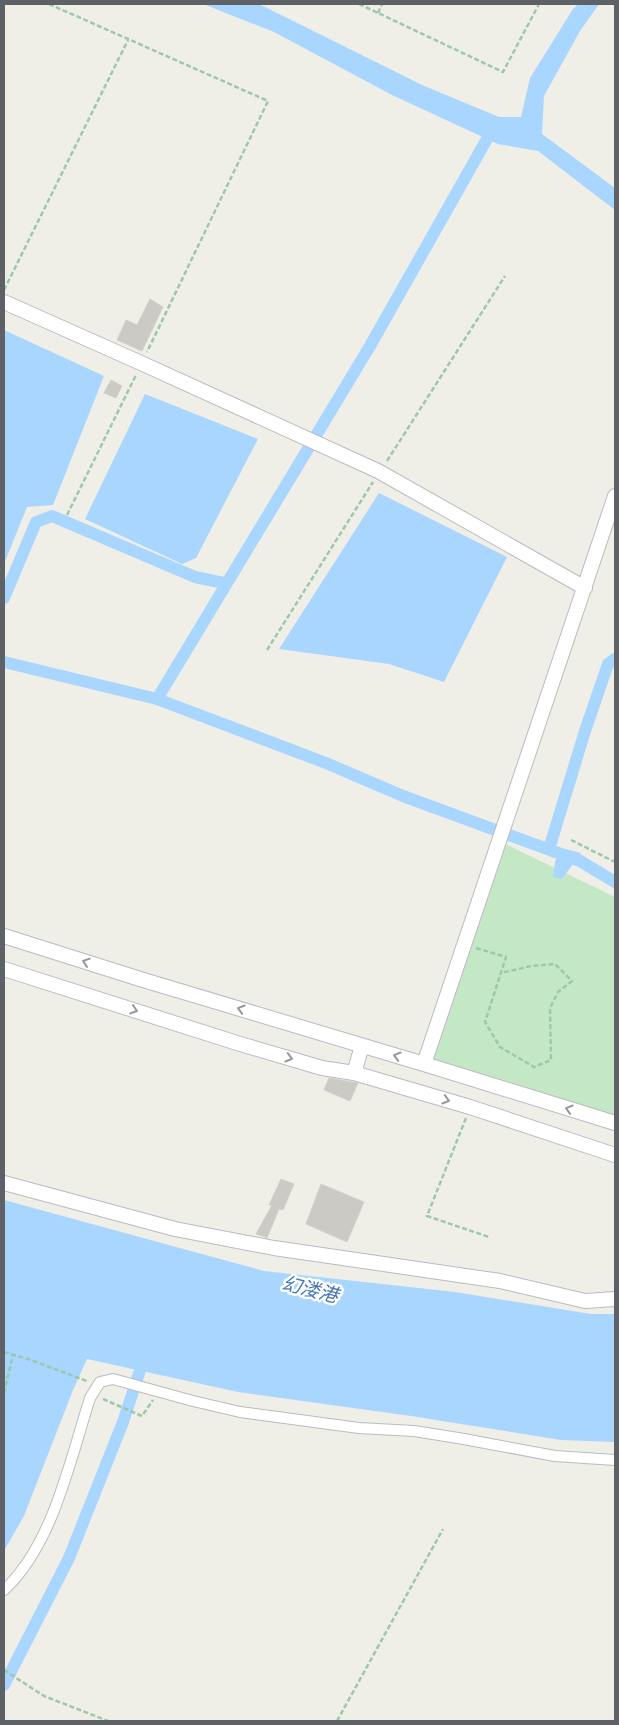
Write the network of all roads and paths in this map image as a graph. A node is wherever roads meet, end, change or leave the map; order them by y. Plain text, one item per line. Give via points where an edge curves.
1 (49, 4) edge
2 (359, 4) edge
3 (382, 4) edge
4 (539, 4) edge
5 (378, 13) junction
6 (129, 39) junction
7 (4, 292) edge
8 (4, 302) edge
9 (141, 363) junction
10 (615, 496) edge
11 (67, 515) dead end
12 (585, 588) junction
13 (571, 840) dead end
14 (615, 862) edge
15 (4, 936) edge
16 (464, 945) junction
17 (4, 969) edge
18 (501, 973) junction
19 (362, 1046) junction
20 (424, 1064) junction
21 (354, 1073) junction
22 (470, 1107) junction
23 (615, 1124) edge
24 (615, 1154) edge
25 (4, 1183) edge
26 (489, 1237) dead end
27 (615, 1299) edge
28 (4, 1352) edge
29 (13, 1355) junction
30 (98, 1385) junction
31 (158, 1392) junction
32 (4, 1393) edge
33 (92, 1394) junction
34 (615, 1460) edge
35 (443, 1529) dead end
36 (4, 1590) edge
37 (4, 1670) edge
38 (108, 1721) edge
39 (336, 1721) edge

1 - 6 path
2 - 5 path
3 - 5 path
4 - 5 path via 503,72
6 - 7 path
6 - 9 path via 268,101
8 - 9 main road
9 - 11 path
9 - 12 main road via 378,471
10 - 12 main road
12 - 16 main road
13 - 14 path
19 -> 15 main road
16 - 18 path via 506,957
16 - 20 main road
17 -> 21 main road via 237,1043 322,1068
18 - 18 path via 485,1022 500,1047 534,1067 551,1060 550,1008 558,992 572,981 555,964
20 -> 19 main road
19 - 21 main road
23 -> 20 main road
21 -> 22 main road
22 - 24 main road
22 - 26 path via 426,1216
25 - 27 main road via 175,1229 250,1244 500,1281 585,1301
28 - 29 path
29 - 30 path
29 - 32 path
30 - 31 street via 114,1379
30 - 33 street
31 - 33 path via 142,1416
31 - 34 street via 240,1412 432,1434 555,1456
33 - 36 street via 44,1534 28,1561
35 - 39 path
37 - 38 path via 44,1696

